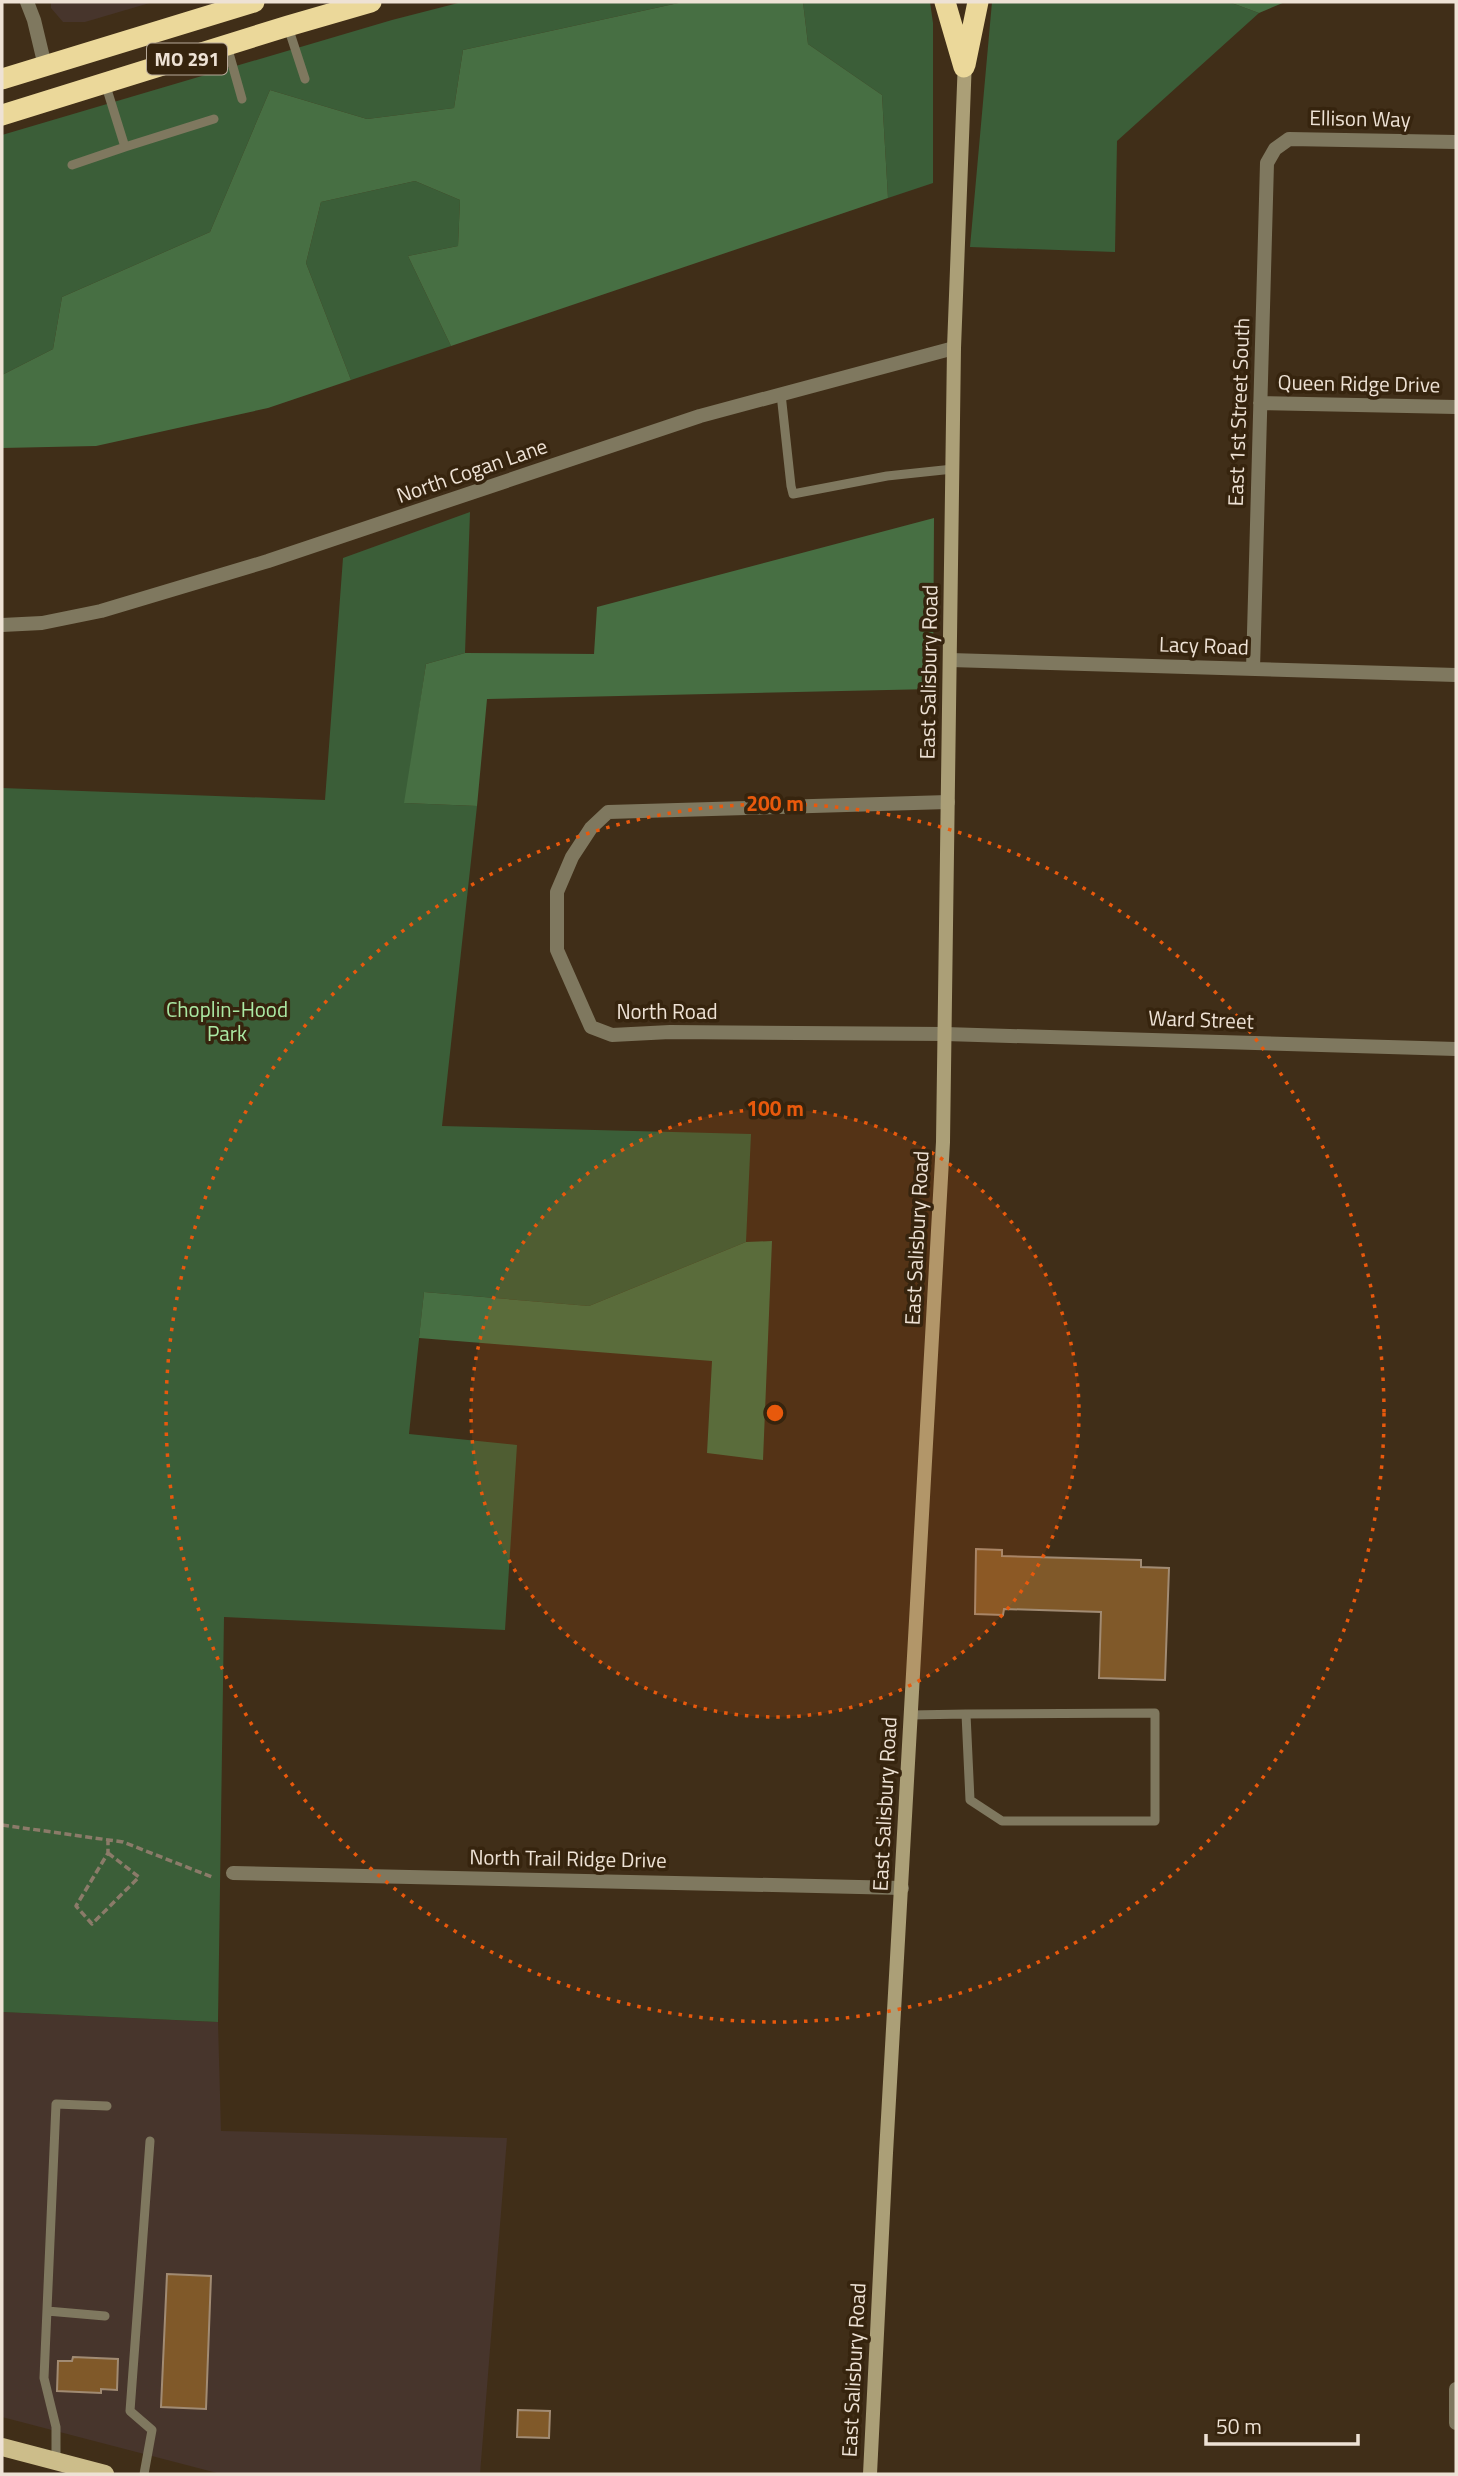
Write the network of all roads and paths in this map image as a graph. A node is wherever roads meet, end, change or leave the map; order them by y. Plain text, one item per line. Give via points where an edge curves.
1 (27, 2) edge
2 (252, 2) edge
3 (372, 2) edge
4 (945, 2) edge
5 (968, 2) edge
6 (978, 2) edge
7 (288, 26) junction
8 (227, 47) junction
9 (45, 66) junction
10 (964, 67) junction
11 (2, 79) edge
12 (305, 79) dead end
13 (106, 83) junction
14 (242, 99) dead end
15 (2, 115) edge
16 (214, 119) dead end
17 (1456, 142) edge
18 (124, 146) junction
19 (1270, 157) joint
20 (72, 165) dead end
21 (954, 348) junction
22 (781, 394) junction
23 (1260, 403) junction
24 (1456, 407) edge
25 (953, 469) junction
26 (2, 625) edge
27 (950, 660) junction
28 (1253, 669) junction
29 (1456, 675) edge
30 (948, 802) junction
31 (944, 1034) junction
32 (1456, 1049) edge
33 (966, 1714) junction
34 (911, 1715) junction
35 (2, 1825) edge
36 (108, 1840) junction
37 (108, 1853) junction
38 (233, 1873) dead end
39 (212, 1877) dead end
40 (902, 1888) junction
41 (107, 2106) dead end
42 (149, 2141) dead end
43 (47, 2311) junction
44 (105, 2316) dead end
45 (1456, 2389) edge
46 (1456, 2423) edge
47 (2, 2447) edge
48 (56, 2461) junction
49 (105, 2474) edge
50 (144, 2474) edge
51 (870, 2474) edge

1 - 9 street
2 - 9 highway, MO 291 via 200,14
3 - 7 highway, MO 291
4 - 10 highway
5 - 10 main road, East Salisbury Road
6 - 10 highway
7 - 8 highway, MO 291
7 - 12 lane
8 - 13 highway, MO 291
8 - 14 lane
9 - 11 highway, MO 291
10 - 21 main road, East Salisbury Road
13 - 15 highway, MO 291
13 - 18 lane
16 - 18 lane
17 - 19 street, Ellison Way via 1289,139
18 - 20 lane
19 - 23 street, East 1st Street South
21 - 22 street, North Cogan Lane
21 - 25 main road, East Salisbury Road
22 - 25 lane via 793,494
22 - 26 street, North Cogan Lane via 700,416 255,565 101,611
23 - 24 street, Queen Ridge Drive
23 - 28 street, East 1st Street South
25 - 27 main road, East Salisbury Road
27 - 28 street, Lacy Road
27 - 30 main road, East Salisbury Road
28 - 29 street, Lacy Road
30 - 31 main road, East Salisbury Road
30 - 31 street, North Road via 608,812 572,857 557,892 557,950 591,1027 612,1035
31 - 32 street, Ward Street
31 - 34 main road, East Salisbury Road via 943,1142
33 - 33 lane via 970,1800 1002,1821 1155,1821 1156,1713
33 - 34 lane
34 - 40 main road, East Salisbury Road
35 - 36 path
36 - 37 path
36 - 39 path
37 - 37 path via 76,1906 92,1924 139,1877
38 - 40 street, North Trail Ridge Drive
40 - 51 main road, East Salisbury Road
41 - 43 lane via 56,2104
42 - 50 lane via 130,2411 152,2430
43 - 44 lane
43 - 48 lane via 44,2378 57,2427
45 - 46 street
47 - 48 main road
48 - 49 main road

